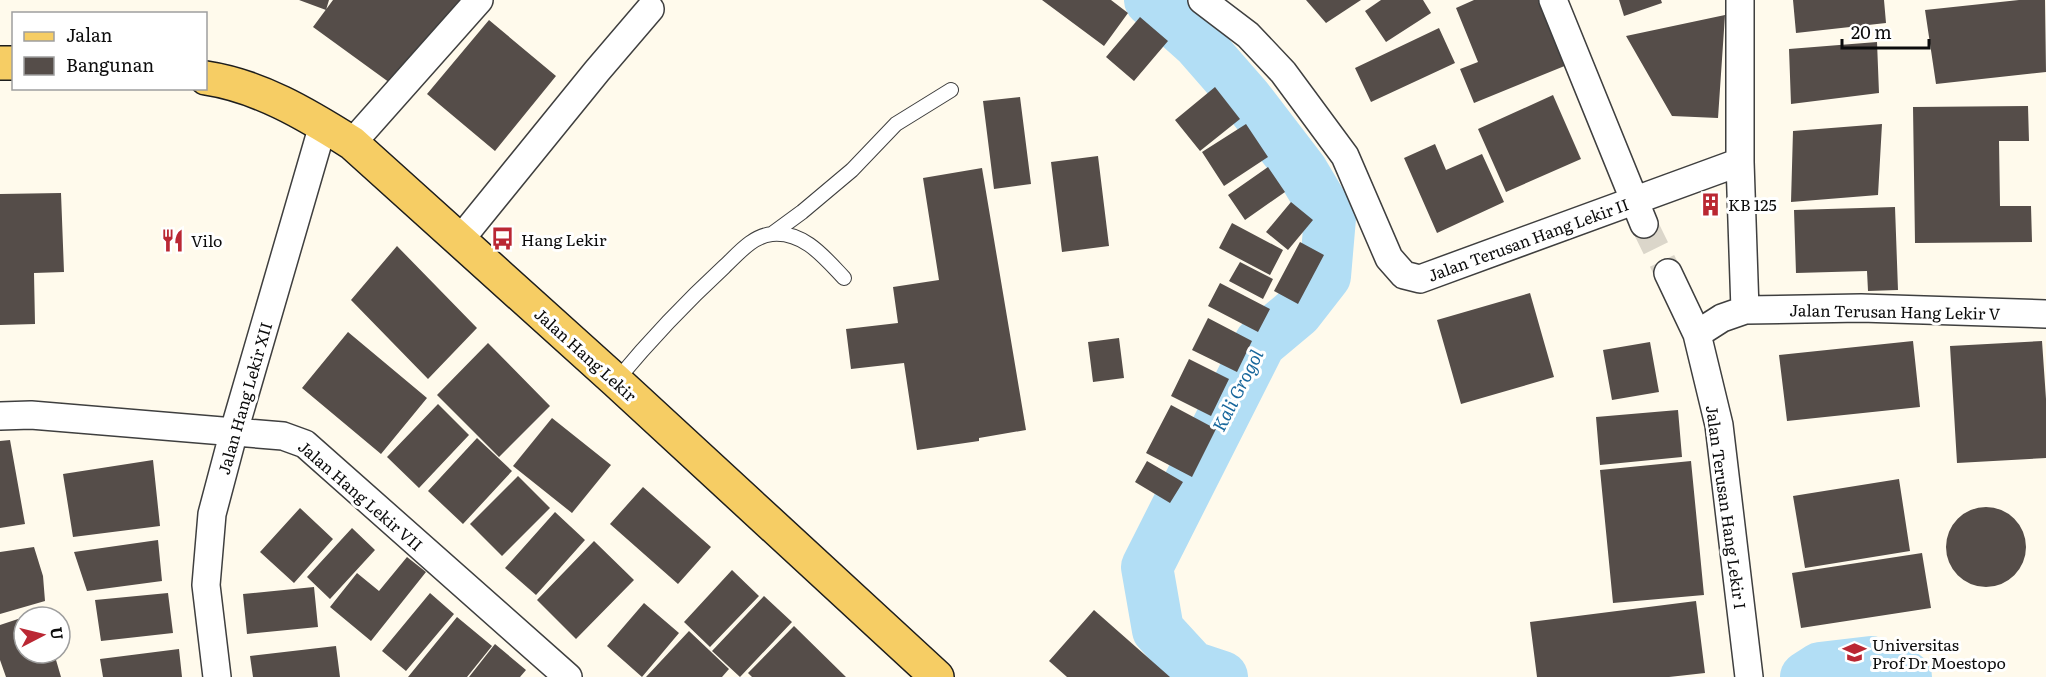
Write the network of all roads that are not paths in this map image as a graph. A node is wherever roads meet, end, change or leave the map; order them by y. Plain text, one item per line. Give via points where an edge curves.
1 (479, 0) edge
2 (1202, 0) edge
3 (1553, 0) edge
4 (1740, 0) edge
5 (650, 9) dead end
6 (207, 78) edge
7 (951, 90) dead end
8 (323, 125) junction
9 (352, 143) junction
10 (1740, 162) junction
11 (1639, 212) junction
12 (772, 234) junction
13 (459, 241) junction
14 (1668, 273) tunnel mouth
15 (844, 278) dead end
16 (1745, 310) junction
17 (2046, 314) edge
18 (1697, 334) junction
19 (616, 381) junction
20 (0, 416) edge
21 (234, 431) junction
22 (217, 677) edge
23 (568, 677) edge
24 (937, 677) edge
25 (1749, 677) edge

1 - 9 street
2 - 11 street, Jalan Terusan Hang Lekir II via 1248,35 1304,100 1345,156 1389,258 1404,275 1420,279
3 - 11 street
4 - 10 street
5 - 13 street
6 - 8 main road, Jalan Hang Lekir via 258,91
7 - 12 lane via 896,124 852,170
8 - 9 main road, Jalan Hang Lekir
8 - 21 street, Jalan Hang Lekir XII
9 - 13 main road, Jalan Hang Lekir
10 - 11 street, Jalan Terusan Hang Lekir II
10 - 16 street
12 - 15 lane via 806,241
12 - 19 lane via 753,240 684,304
13 - 19 main road, Jalan Hang Lekir
14 - 18 street, Jalan Terusan Hang Lekir I
16 - 17 street, Jalan Terusan Hang Lekir V via 1861,308
16 - 18 street, Jalan Terusan Hang Lekir V via 1722,318
18 - 25 street, Jalan Terusan Hang Lekir I via 1719,425
19 - 24 main road, Jalan Hang Lekir
20 - 21 street, Jalan Hang Lekir VII
21 - 22 street, Jalan Hang Lekir XII via 212,514 206,585
21 - 23 street, Jalan Hang Lekir VII via 283,436 305,444

